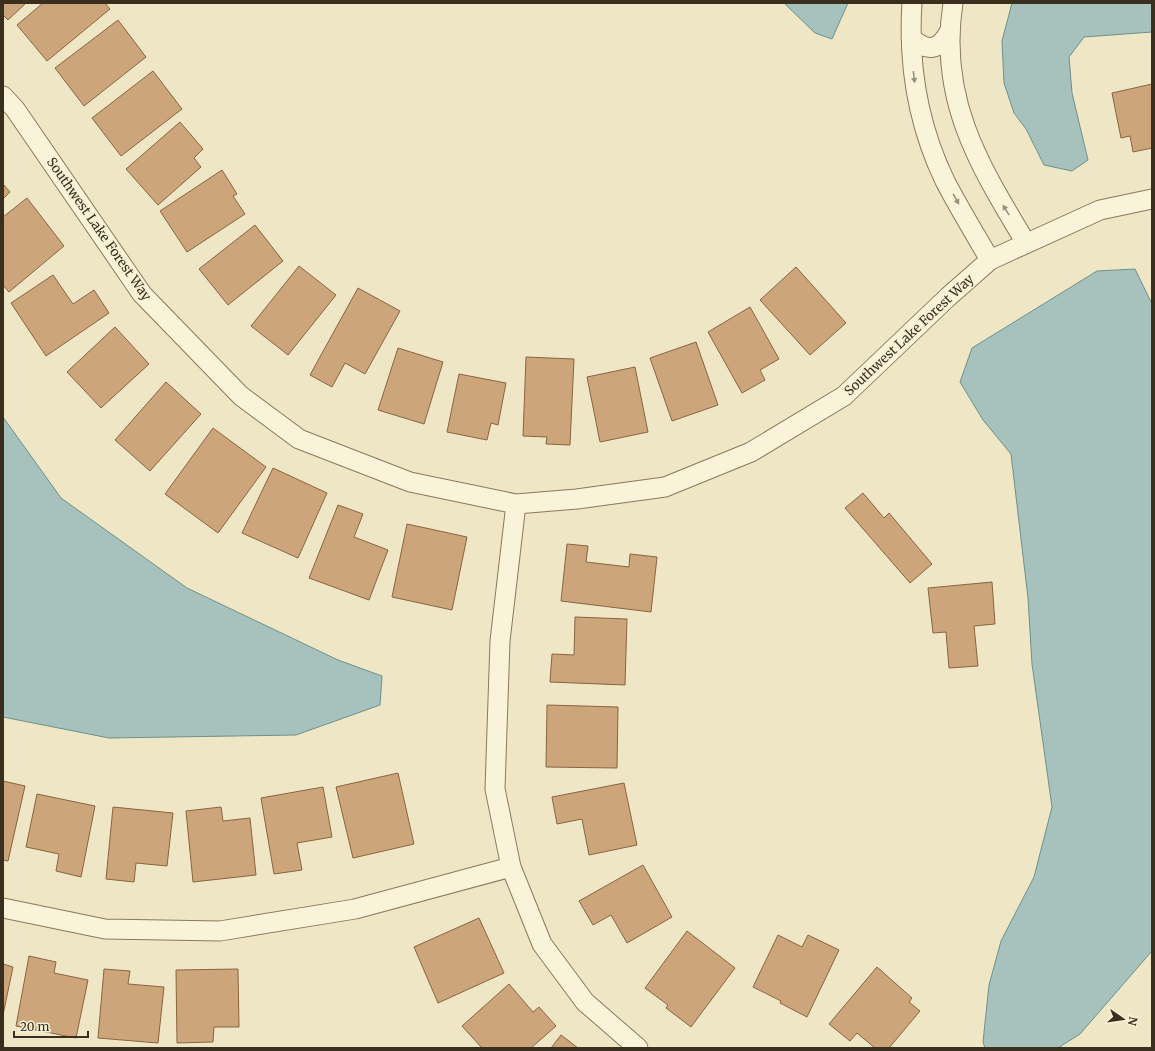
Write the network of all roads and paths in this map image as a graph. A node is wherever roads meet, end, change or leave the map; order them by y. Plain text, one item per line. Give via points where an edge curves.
1 (912, 3) edge
2 (953, 3) edge
3 (949, 32) junction
4 (911, 38) junction
5 (3, 96) edge
6 (1152, 198) edge
7 (1026, 243) junction
8 (990, 260) junction
9 (516, 504) junction
10 (511, 867) junction
11 (3, 908) edge
12 (638, 1048) edge

1 - 4 street
2 - 3 street
3 - 4 street via 945,40 932,48 924,47
7 -> 3 street via 993,188 963,121 954,93
4 -> 8 street via 918,104 928,139 945,180
5 - 9 street, Southwest Lake Forest Way via 15,109 142,294 241,396 299,439 410,482
6 - 7 street, Southwest Lake Forest Way via 1100,210
7 - 8 street, Southwest Lake Forest Way
8 - 9 street, Southwest Lake Forest Way via 844,396 751,452 664,487 577,500
9 - 10 street via 500,641 495,789
10 - 11 street via 355,909 220,931 105,930
10 - 12 street via 542,944 585,1002

